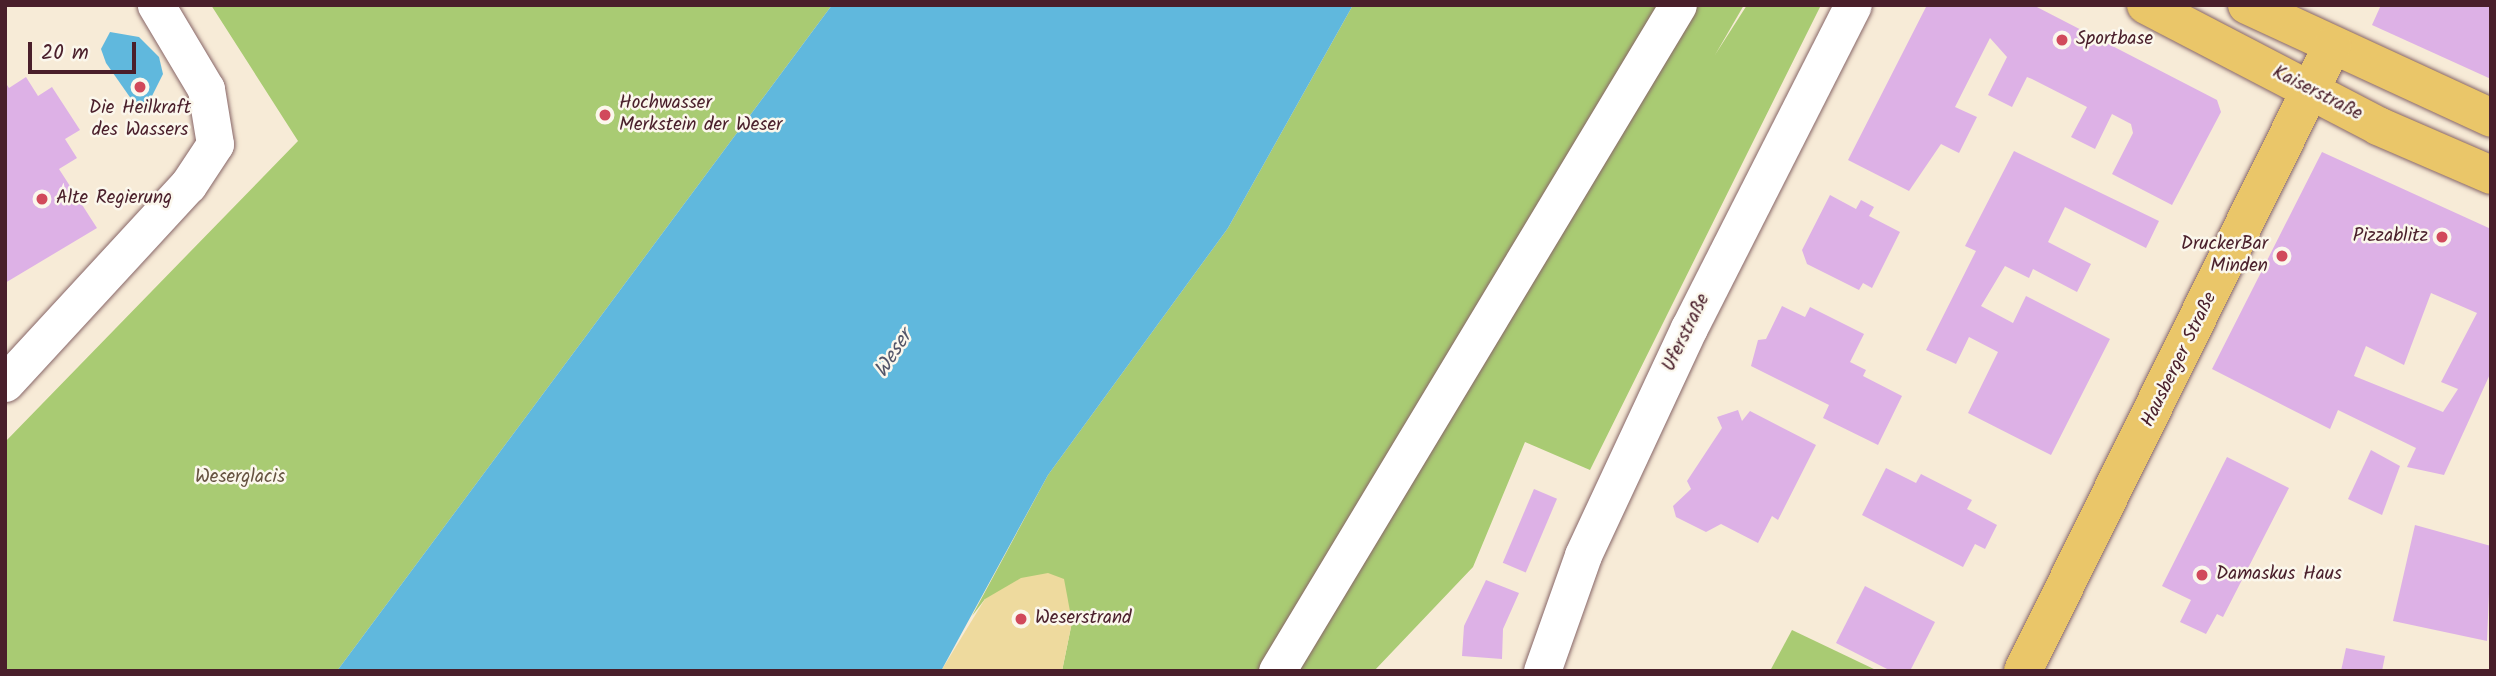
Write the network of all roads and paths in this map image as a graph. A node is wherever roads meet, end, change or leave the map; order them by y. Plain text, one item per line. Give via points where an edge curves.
1 (156, 5) edge
2 (1678, 5) edge
3 (1853, 5) edge
4 (2146, 5) edge
5 (2247, 5) edge
6 (2332, 46) junction
7 (2311, 92) junction
8 (2491, 118) edge
9 (2491, 175) edge
10 (5, 383) edge
11 (1277, 671) edge
12 (1542, 671) edge
13 (2023, 671) edge

1 - 10 street via 206,89 215,144 188,185
2 - 11 street
3 - 12 street, Uferstraße via 1683,340 1583,555
4 - 7 main road, Kaiserstraße
5 - 6 main road
6 - 7 main road, Hausberger Straße
6 - 8 main road
7 - 9 main road, Kaiserstraße
7 - 13 main road, Hausberger Straße

